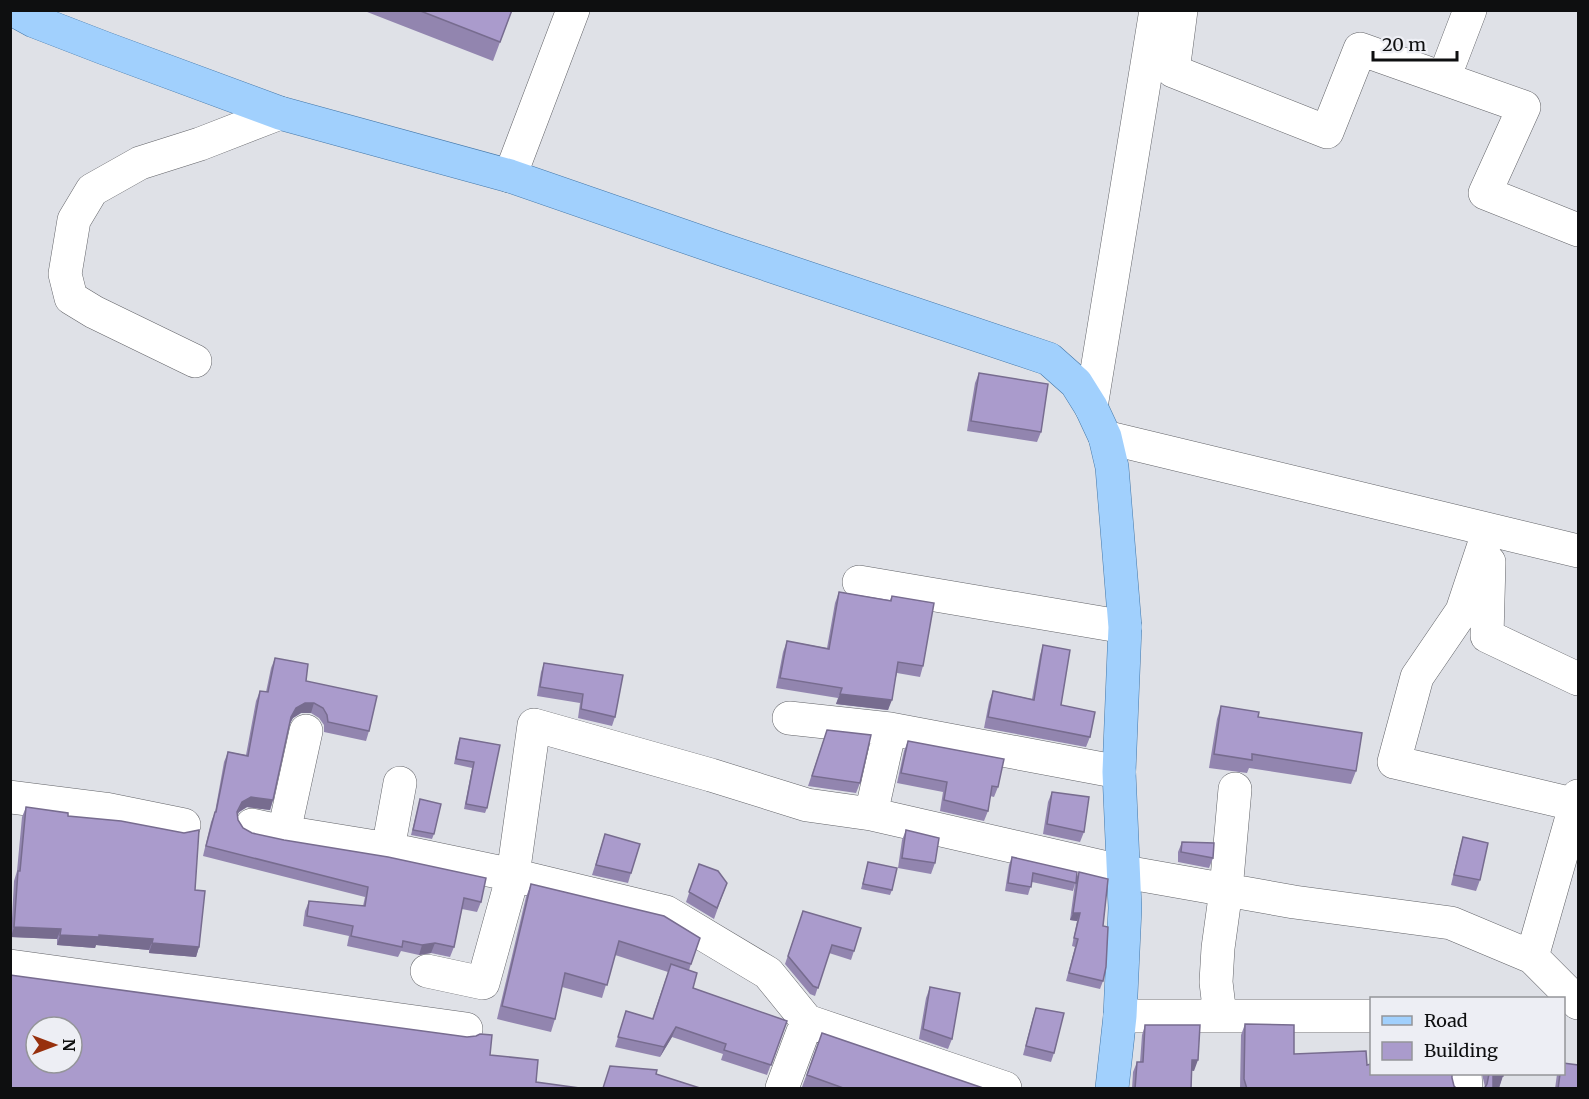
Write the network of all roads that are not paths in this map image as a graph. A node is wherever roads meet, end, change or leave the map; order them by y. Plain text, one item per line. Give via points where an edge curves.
1 (14, 10) edge
2 (573, 10) edge
3 (1470, 10) edge
4 (1173, 11) edge
5 (1444, 78) junction
6 (280, 113) junction
7 (510, 176) junction
8 (1578, 230) edge
9 (195, 361) dead end
10 (1091, 407) junction
11 (1105, 437) junction
12 (1489, 530) junction
13 (1578, 551) edge
14 (859, 582) dead end
15 (1125, 627) junction
16 (1578, 680) edge
17 (789, 718) dead end
18 (890, 729) junction
19 (306, 731) dead end
20 (1119, 772) junction
21 (400, 783) dead end
22 (1235, 789) dead end
23 (10, 797) edge
24 (1578, 801) edge
25 (871, 814) junction
26 (184, 825) dead end
27 (252, 825) dead end
28 (284, 832) junction
29 (388, 849) junction
30 (1125, 872) junction
31 (513, 874) junction
32 (1226, 890) junction
33 (1532, 957) junction
34 (10, 966) edge
35 (427, 971) dead end
36 (1578, 1004) edge
37 (1120, 1016) junction
38 (1220, 1016) junction
39 (1370, 1016) edge
40 (807, 1021) junction
41 (466, 1029) dead end
42 (782, 1089) edge
43 (1005, 1089) edge
44 (1112, 1089) edge

1 - 6 main road via 34,21
2 - 7 street
3 - 5 street
4 - 5 street via 1173,71 1327,132 1360,50
4 - 10 street
5 - 8 street via 1524,107 1485,193
6 - 7 main road
6 - 9 street via 140,163 92,190 74,220 64,274 71,298
7 - 10 main road via 1049,359 1076,383
10 - 11 main road
11 - 12 street
11 - 15 main road via 1112,467
12 - 13 street
12 - 16 street via 1487,636
12 - 24 street via 1462,611 1417,678 1394,762
14 - 15 street
15 - 20 main road
17 - 18 street
18 - 20 street
18 - 25 street
19 - 28 street
20 - 30 main road
21 - 29 street
22 - 32 street
23 - 26 street via 105,809
24 - 33 street
25 - 30 street
25 - 31 street via 807,805 534,725
27 - 28 street
28 - 29 street
29 - 31 street
30 - 32 street
30 - 37 main road
31 - 35 street via 483,983
31 - 40 street via 666,912 768,973
32 - 33 street via 1451,923
32 - 38 street via 1216,982
33 - 36 street
34 - 41 street
37 - 38 street
37 - 44 main road
38 - 39 street
40 - 42 street
40 - 43 street

